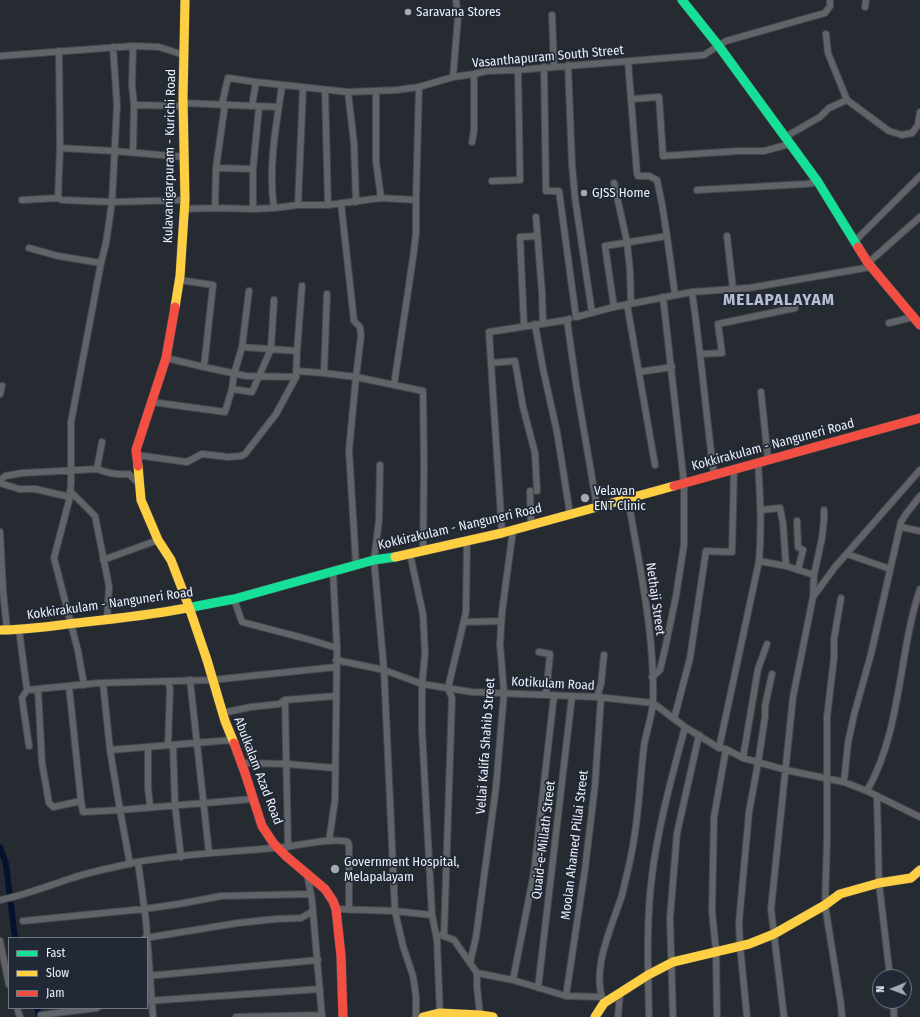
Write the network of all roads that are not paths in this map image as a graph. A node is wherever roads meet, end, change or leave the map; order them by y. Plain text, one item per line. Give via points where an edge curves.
1 (185, 0) edge
2 (456, 0) edge
3 (682, 0) edge
4 (830, 0) edge
5 (552, 15) dead end
6 (826, 34) dead end
7 (718, 45) junction
8 (113, 46) junction
9 (133, 46) junction
10 (59, 51) junction
11 (184, 55) junction
12 (0, 56) edge
13 (628, 61) junction
14 (568, 66) junction
15 (544, 67) junction
16 (554, 67) junction
17 (518, 70) junction
18 (474, 74) junction
19 (453, 77) junction
20 (256, 82) junction
21 (282, 86) junction
22 (419, 87) junction
23 (303, 88) junction
24 (325, 90) junction
25 (376, 91) junction
26 (348, 92) junction
27 (632, 99) junction
28 (846, 100) junction
29 (223, 104) junction
30 (134, 105) junction
31 (183, 105) junction
32 (252, 106) junction
33 (259, 106) junction
34 (278, 107) junction
35 (920, 112) edge
36 (787, 141) junction
37 (472, 142) dead end
38 (60, 148) junction
39 (114, 151) junction
40 (133, 152) junction
41 (184, 158) junction
42 (216, 168) junction
43 (253, 169) junction
44 (920, 176) edge
45 (492, 181) dead end
46 (818, 182) junction
47 (614, 183) dead end
48 (697, 190) dead end
49 (58, 198) junction
50 (381, 198) junction
51 (22, 200) dead end
52 (416, 200) junction
53 (112, 202) junction
54 (356, 202) junction
55 (341, 203) junction
56 (184, 205) junction
57 (298, 205) junction
58 (328, 205) junction
59 (215, 208) junction
60 (274, 208) junction
61 (253, 209) junction
62 (536, 217) dead end
63 (920, 217) edge
64 (537, 236) junction
65 (667, 236) junction
66 (727, 236) dead end
67 (627, 242) junction
68 (854, 242) junction
69 (29, 248) dead end
70 (101, 263) junction
71 (870, 265) junction
72 (179, 280) junction
73 (302, 286) dead end
74 (733, 289) junction
75 (248, 291) dead end
76 (692, 292) junction
77 (327, 294) dead end
78 (675, 295) junction
79 (663, 297) junction
80 (274, 300) dead end
81 (629, 304) junction
82 (614, 307) junction
83 (795, 308) dead end
84 (592, 313) junction
85 (576, 317) junction
86 (914, 317) junction
87 (567, 320) junction
88 (889, 322) dead end
89 (535, 324) junction
90 (543, 324) junction
91 (920, 325) edge
92 (524, 326) junction
93 (242, 347) junction
94 (271, 349) junction
95 (298, 351) junction
96 (701, 354) junction
97 (166, 358) junction
98 (491, 363) junction
99 (204, 367) junction
100 (672, 367) junction
101 (639, 372) junction
102 (324, 373) junction
103 (234, 374) junction
104 (297, 374) junction
105 (260, 375) junction
106 (356, 377) junction
107 (394, 385) junction
108 (2, 386) dead end
109 (232, 389) junction
110 (761, 392) dead end
111 (0, 394) edge
112 (152, 402) junction
113 (920, 418) edge
114 (102, 442) dead end
115 (136, 455) junction
116 (768, 460) junction
117 (758, 462) junction
118 (380, 465) dead end
119 (655, 465) dead end
120 (97, 469) junction
121 (734, 469) junction
122 (71, 470) junction
123 (920, 470) edge
124 (714, 475) junction
125 (0, 482) edge
126 (684, 483) junction
127 (140, 485) junction
128 (70, 494) junction
129 (920, 496) edge
130 (628, 498) junction
131 (596, 507) junction
132 (761, 510) junction
133 (824, 510) dead end
134 (570, 514) junction
135 (797, 521) dead end
136 (531, 525) junction
137 (901, 527) junction
138 (513, 530) junction
139 (920, 531) edge
140 (0, 532) edge
141 (502, 533) junction
142 (158, 540) junction
143 (467, 540) junction
144 (423, 551) junction
145 (410, 554) junction
146 (847, 554) junction
147 (104, 560) junction
148 (374, 560) junction
149 (759, 561) junction
150 (356, 565) junction
151 (786, 566) junction
152 (890, 569) junction
153 (798, 570) junction
154 (333, 572) junction
155 (814, 575) junction
156 (920, 589) edge
157 (2, 591) edge
158 (813, 596) junction
159 (841, 598) dead end
160 (234, 599) junction
161 (189, 607) junction
162 (107, 620) junction
163 (501, 621) junction
164 (464, 622) junction
165 (71, 623) junction
166 (4, 630) edge
167 (20, 630) junction
168 (767, 644) dead end
169 (336, 648) junction
170 (539, 652) dead end
171 (604, 654) dead end
172 (336, 660) junction
173 (336, 667) junction
174 (384, 670) junction
175 (772, 674) dead end
176 (652, 677) junction
177 (190, 680) junction
178 (212, 680) junction
179 (168, 681) junction
180 (103, 683) junction
181 (422, 684) junction
182 (84, 685) junction
183 (69, 686) junction
184 (448, 688) junction
185 (38, 689) junction
186 (27, 690) junction
187 (504, 693) junction
188 (546, 695) junction
189 (554, 695) junction
190 (336, 696) junction
191 (572, 696) junction
192 (599, 697) junction
193 (285, 700) junction
194 (653, 703) junction
195 (222, 713) junction
196 (674, 719) junction
197 (685, 727) junction
198 (699, 735) junction
199 (232, 740) junction
200 (196, 743) junction
201 (168, 745) junction
202 (29, 746) dead end
203 (148, 747) junction
204 (719, 748) junction
205 (726, 749) junction
206 (110, 750) junction
207 (743, 758) junction
208 (758, 762) junction
209 (241, 763) junction
210 (286, 764) junction
211 (335, 768) junction
212 (786, 770) junction
213 (827, 778) junction
214 (844, 782) junction
215 (867, 791) junction
216 (877, 796) junction
217 (252, 799) junction
218 (81, 801) junction
219 (204, 802) junction
220 (175, 805) junction
221 (150, 807) junction
222 (120, 810) junction
223 (920, 817) edge
224 (329, 841) junction
225 (288, 846) junction
226 (277, 847) junction
227 (209, 853) junction
228 (181, 857) junction
229 (138, 862) junction
230 (130, 864) junction
231 (920, 870) edge
232 (307, 873) junction
233 (879, 883) junction
234 (311, 894) junction
235 (0, 900) edge
236 (825, 905) junction
237 (144, 909) junction
238 (336, 909) junction
239 (313, 910) junction
240 (349, 910) junction
241 (395, 911) junction
242 (432, 915) junction
243 (23, 921) dead end
244 (436, 934) junction
245 (774, 934) junction
246 (444, 935) junction
247 (146, 937) edge
248 (148, 938) edge
249 (0, 942) edge
250 (740, 946) junction
251 (716, 951) junction
252 (318, 960) junction
253 (672, 962) junction
254 (148, 963) edge
255 (470, 963) junction
256 (889, 969) edge
257 (477, 973) junction
258 (648, 975) junction
259 (149, 976) edge
260 (8, 980) edge
261 (513, 980) junction
262 (538, 988) junction
263 (320, 989) junction
264 (620, 993) junction
265 (566, 996) junction
266 (603, 1000) junction
267 (150, 1001) edge
268 (89, 1009) edge
269 (41, 1015) dead end
270 (440, 1015) edge
271 (322, 1016) edge
272 (480, 1016) edge
273 (153, 1017) edge
274 (236, 1017) edge
275 (343, 1017) edge
276 (416, 1017) edge
277 (423, 1017) edge
278 (493, 1017) edge
279 (595, 1017) edge
280 (618, 1017) edge
281 (649, 1017) edge
282 (673, 1017) edge
283 (717, 1017) edge
284 (747, 1017) edge
285 (784, 1017) edge
286 (842, 1017) edge

1 - 11 main road, Kulavanigarpuram - Kurichi Road
2 - 19 street via 458,17
3 - 7 main road
4 - 7 street, Vasanthapuram South Street via 830,6 825,13
5 - 16 street
6 - 28 street via 828,53
7 - 13 street, Vasanthapuram South Street via 704,56
7 - 36 main road
8 - 9 street
8 - 10 street
8 - 39 street via 117,105
9 - 11 street via 159,47
9 - 30 street
10 - 12 street
10 - 38 street
11 - 31 main road, Kulavanigarpuram - Kurichi Road
13 - 14 street, Vasanthapuram South Street
13 - 27 street
14 - 16 street, Vasanthapuram South Street
14 - 84 street via 575,198
15 - 16 street, Vasanthapuram South Street
15 - 17 street, Vasanthapuram South Street
15 - 85 street via 546,191 559,191
17 - 18 street, Vasanthapuram South Street
17 - 45 street via 520,180
18 - 19 street, Vasanthapuram South Street
18 - 37 street
19 - 22 street, Vasanthapuram South Street
20 - 21 street, Vasanthapuram South Street
20 - 29 street, Vasanthapuram South Street via 228,78
20 - 32 street
21 - 23 street, Vasanthapuram South Street
21 - 34 street
22 - 25 street, Vasanthapuram South Street
22 - 52 street
23 - 24 street, Vasanthapuram South Street
23 - 57 street
24 - 26 street, Vasanthapuram South Street
24 - 58 street
25 - 26 street, Vasanthapuram South Street
25 - 50 street via 376,161
26 - 54 street via 354,143
27 - 36 street via 659,97 663,156 764,151
27 - 65 street via 636,174 657,180
28 - 35 street via 889,131 902,135 912,133 918,125
28 - 36 street via 829,108
29 - 31 street
29 - 32 street
29 - 42 street
30 - 31 street
30 - 40 street
31 - 41 main road, Kulavanigarpuram - Kurichi Road
32 - 33 street
33 - 34 street
33 - 43 street
34 - 60 street via 272,166
36 - 46 main road
38 - 39 street
38 - 49 street
39 - 40 street
39 - 53 street
40 - 41 street
41 - 56 main road, Kulavanigarpuram - Kurichi Road
42 - 43 street
42 - 59 street
43 - 61 street
44 - 68 street
46 - 48 street
46 - 68 main road
47 - 67 street
49 - 51 street
49 - 53 street
50 - 52 street
50 - 54 street
52 - 107 street via 416,233
53 - 56 street
53 - 70 street
54 - 55 street
55 - 58 street
55 - 106 street via 354,321 360,327 361,336
56 - 59 street
56 - 72 main road, Kulavanigarpuram - Kurichi Road
57 - 58 street
57 - 60 street
59 - 61 street
60 - 61 street
62 - 64 street
63 - 71 street
64 - 90 street
64 - 92 street via 520,237
65 - 67 street
65 - 78 street
66 - 74 street
67 - 81 street via 630,271
67 - 82 street via 605,246
68 - 71 main road
69 - 70 street
70 - 122 street via 71,422
71 - 74 street
71 - 86 main road
72 - 97 main road, Kulavanigarpuram - Kurichi Road
72 - 99 street via 213,285
73 - 95 street
74 - 76 street
75 - 93 street
76 - 78 street
76 - 96 street
77 - 102 street
78 - 79 street
79 - 81 street
79 - 100 street
80 - 94 street
81 - 82 street
81 - 101 street
82 - 84 street
83 - 96 street via 718,324 722,353
84 - 85 street
85 - 87 street
86 - 88 street
86 - 91 main road
87 - 90 street
87 - 131 street
89 - 90 street
89 - 92 street
89 - 134 street via 557,432
92 - 98 street via 489,332
93 - 94 street
93 - 103 street
94 - 95 street
94 - 105 street
95 - 104 street
96 - 124 street via 701,374
97 - 99 street
97 - 112 main road, Kulavanigarpuram - Kurichi Road
98 - 136 street via 515,361 535,453
98 - 141 street
99 - 103 street
100 - 101 street
100 - 126 street
101 - 119 street
102 - 104 street
102 - 106 street
103 - 105 street
103 - 109 street
104 - 105 street
104 - 115 street via 276,414 245,454 228,457 202,454 187,462
105 - 109 street via 252,392
106 - 107 street
106 - 150 street via 349,450
107 - 144 street via 423,391
108 - 111 street
109 - 112 street via 225,412
110 - 116 street
112 - 115 main road, Kulavanigarpuram - Kurichi Road
113 - 116 main road, Kokkirakulam - Nanguneri Road
114 - 120 street
115 - 127 main road, Kulavanigarpuram - Kurichi Road
116 - 117 main road, Kokkirakulam - Nanguneri Road
117 - 121 main road, Kokkirakulam - Nanguneri Road
117 - 132 street
118 - 148 street via 379,520
120 - 122 street
120 - 127 street via 103,472 129,474
121 - 124 main road, Kokkirakulam - Nanguneri Road
121 - 196 street via 732,552 706,551 690,658
122 - 125 street via 22,473 5,476
122 - 128 street
123 - 146 street
124 - 126 main road, Kokkirakulam - Nanguneri Road
125 - 128 street via 19,489
126 - 130 main road, Kokkirakulam - Nanguneri Road
126 - 176 street via 684,545 676,596 660,670
127 - 142 main road, Kulavanigarpuram - Kurichi Road via 142,500
128 - 147 street via 95,516
128 - 165 street via 54,558
129 - 137 street via 901,522
130 - 131 main road, Kokkirakulam - Nanguneri Road
130 - 176 street, Nethaji Street via 648,620
131 - 134 main road, Kokkirakulam - Nanguneri Road
132 - 149 street
132 - 151 street via 780,508
133 - 155 street via 822,538
134 - 136 main road, Kokkirakulam - Nanguneri Road
135 - 153 street via 798,547 803,550
136 - 138 main road, Kokkirakulam - Nanguneri Road
137 - 139 street
137 - 152 street
138 - 141 main road, Kokkirakulam - Nanguneri Road
138 - 163 street, Vellai Kalifa Shahib Street
140 - 157 street
141 - 143 main road, Kokkirakulam - Nanguneri Road
142 - 147 street
142 - 161 main road, Kulavanigarpuram - Kurichi Road via 171,560
143 - 144 main road, Kokkirakulam - Nanguneri Road
143 - 164 street
144 - 145 main road, Kokkirakulam - Nanguneri Road
145 - 148 main road, Kokkirakulam - Nanguneri Road
145 - 181 street via 423,614 425,654
146 - 152 street
146 - 158 street
147 - 162 street via 109,586
148 - 150 main road, Kokkirakulam - Nanguneri Road
148 - 174 street
149 - 151 street
149 - 204 street
150 - 154 main road, Kokkirakulam - Nanguneri Road
151 - 153 street
152 - 214 street via 854,715
153 - 155 street
154 - 160 main road, Kokkirakulam - Nanguneri Road
154 - 169 street
155 - 158 street
156 - 215 street via 906,643 900,689 887,739 879,768
157 - 166 street
158 - 212 street via 793,697
159 - 213 street via 834,639 828,718
160 - 161 main road, Kokkirakulam - Nanguneri Road
160 - 169 street via 242,622
161 - 162 main road, Kokkirakulam - Nanguneri Road
161 - 178 main road, Abulkalam Azad Road
162 - 165 main road, Kokkirakulam - Nanguneri Road
163 - 164 street
163 - 187 street, Vellai Kalifa Shahib Street
164 - 184 street
165 - 167 main road, Kokkirakulam - Nanguneri Road
165 - 182 street
166 - 167 main road, Kokkirakulam - Nanguneri Road
167 - 186 street
168 - 207 street via 758,669
169 - 172 street
170 - 188 street via 550,654
171 - 192 street, Moolan Ahamed Pillai Street
172 - 173 street
172 - 174 street, Kotikulam Road
173 - 178 street
173 - 190 street
174 - 181 street, Kotikulam Road
174 - 241 street
175 - 208 street
176 - 194 street, Nethaji Street
177 - 178 street
177 - 179 street
177 - 200 street
178 - 195 main road, Abulkalam Azad Road
179 - 180 street
179 - 201 street
180 - 182 street
180 - 206 street
181 - 184 street, Kotikulam Road
181 - 242 street
182 - 183 street
183 - 185 street
183 - 218 street
184 - 187 street, Kotikulam Road
184 - 246 street via 452,698
185 - 186 street
185 - 218 street via 42,763 48,803 52,807
186 - 202 street via 22,698
187 - 188 street, Kotikulam Road
187 - 255 street, Vellai Kalifa Shahib Street via 496,787
188 - 189 street, Kotikulam Road
189 - 191 street, Kotikulam Road
189 - 261 street via 534,872
190 - 193 street
190 - 211 street
191 - 192 street, Kotikulam Road
191 - 262 street, Quaid-e-Millath Street
192 - 194 street, Kotikulam Road
192 - 265 street, Moolan Ahamed Pillai Street via 595,785
193 - 195 street via 279,704
193 - 210 street
194 - 196 street
194 - 266 street, Nethaji Street via 644,746 633,846 600,972
195 - 199 main road, Abulkalam Azad Road
196 - 197 street
197 - 198 street
197 - 258 street via 661,821 652,877 647,936
198 - 204 street
198 - 253 street via 677,833 670,918
199 - 200 street
199 - 209 main road, Abulkalam Azad Road
200 - 201 street
200 - 219 street
201 - 203 street
201 - 220 street via 173,745
203 - 206 street
203 - 221 street
204 - 205 street
205 - 207 street
205 - 251 street via 714,817 712,910
206 - 222 street
207 - 208 street
208 - 212 street
208 - 250 street via 749,812 739,922
209 - 210 street
209 - 217 main road, Abulkalam Azad Road
210 - 211 street
210 - 225 street
211 - 224 street via 335,800
212 - 213 street
212 - 245 street via 771,909
213 - 214 street
213 - 236 street
214 - 215 street
215 - 216 street
216 - 223 street
216 - 233 street
217 - 219 street
217 - 226 main road, Abulkalam Azad Road via 262,826
218 - 222 street via 83,812
219 - 220 street
219 - 227 street
220 - 221 street
220 - 228 street
221 - 222 street
222 - 230 street
224 - 225 street
224 - 240 street via 348,842
225 - 226 street
226 - 227 street
226 - 232 main road, Abulkalam Azad Road
227 - 228 street
228 - 229 street
229 - 230 street
229 - 237 street
230 - 235 street via 74,877
231 - 233 main road via 911,878
232 - 234 street
232 - 238 main road, Abulkalam Azad Road via 325,889
233 - 236 main road via 840,894
233 - 256 street
234 - 237 street via 221,896
234 - 239 street
236 - 245 main road
236 - 286 street
237 - 243 street
237 - 247 street
238 - 240 street
238 - 275 main road, Abulkalam Azad Road
239 - 248 street via 301,918 238,923
239 - 252 street
240 - 241 street
241 - 242 street
241 - 276 street via 413,976
242 - 244 street
244 - 246 street
244 - 270 street
245 - 250 main road
245 - 285 street
246 - 255 street via 454,940
249 - 260 street
250 - 251 main road
250 - 284 street
251 - 253 main road
251 - 283 street
252 - 259 street
252 - 263 street
253 - 258 main road
253 - 282 street
254 - 259 street
255 - 257 street
257 - 261 street
257 - 272 street
258 - 264 main road
258 - 281 street
259 - 267 street
261 - 262 street
262 - 265 street
263 - 267 street
263 - 271 street
264 - 266 main road
264 - 280 street
265 - 266 street
266 - 279 main road
267 - 273 street
268 - 269 street
270 - 272 main road
270 - 277 main road
271 - 274 street
272 - 278 main road

